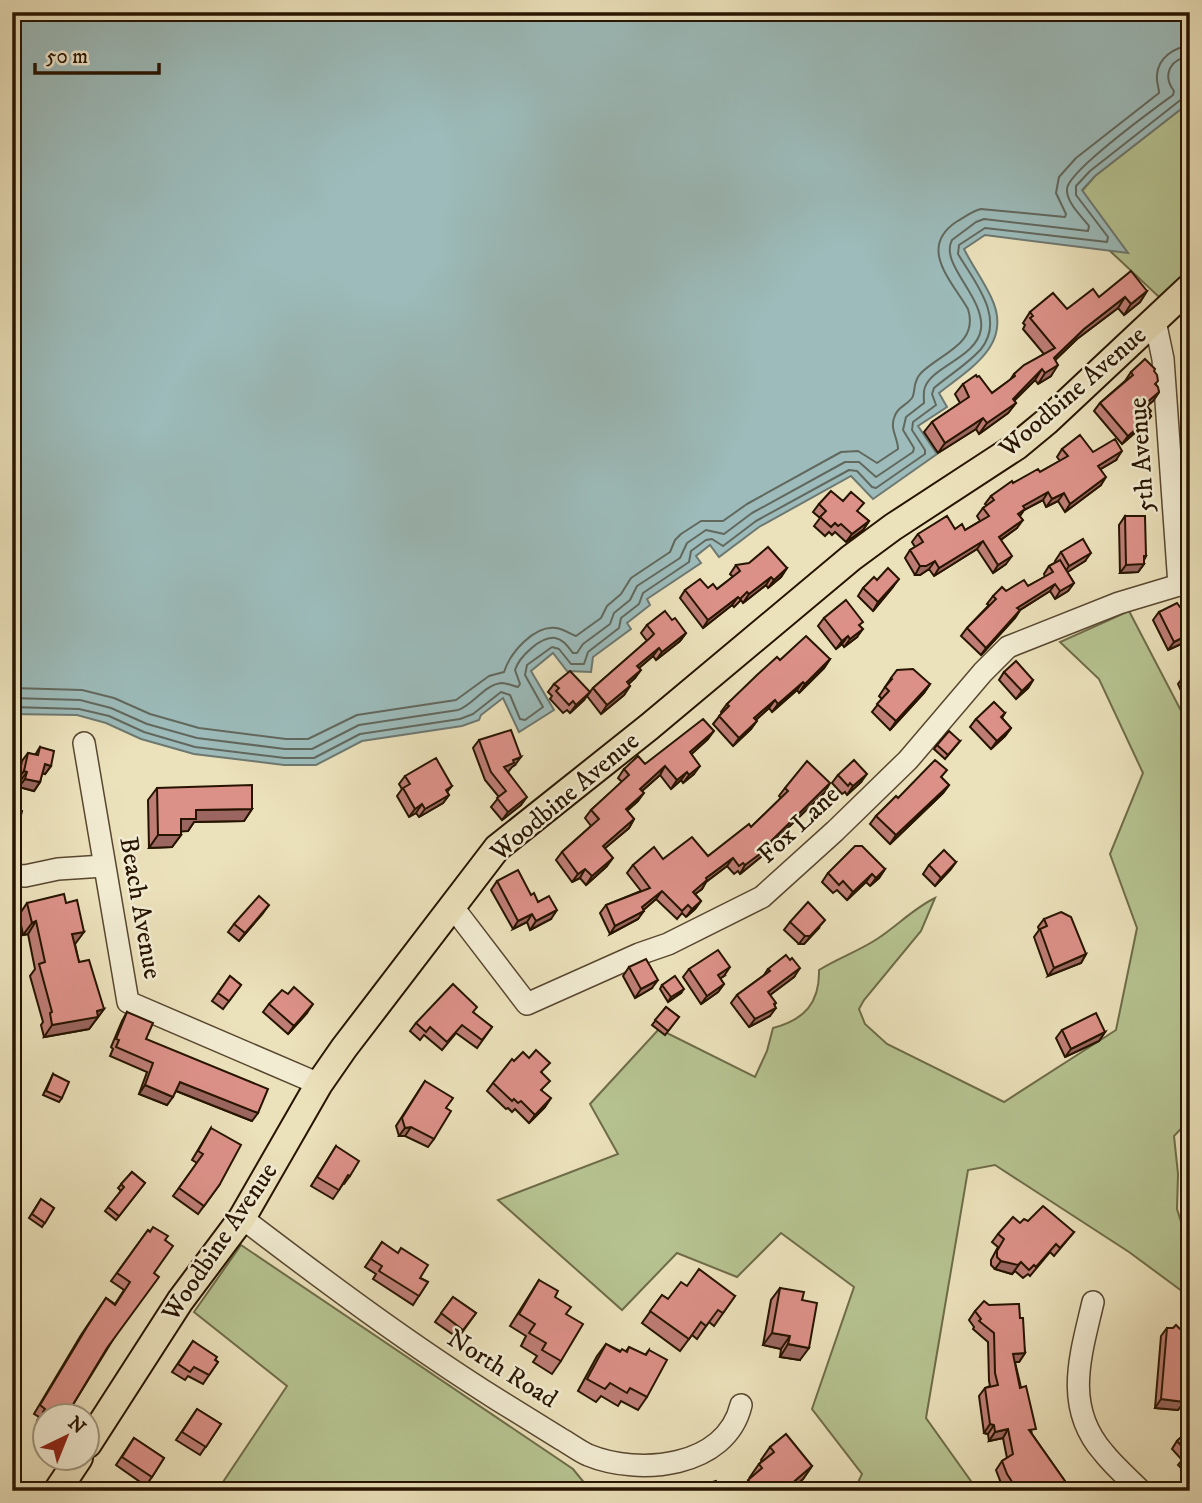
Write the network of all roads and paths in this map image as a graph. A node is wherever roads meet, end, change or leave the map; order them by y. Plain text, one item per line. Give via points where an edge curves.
1 (1190, 287) edge
2 (1155, 321) junction
3 (1187, 586) edge
4 (84, 743) dead end
5 (104, 866) junction
6 (12, 875) edge
7 (452, 906) junction
8 (319, 1084) junction
9 (242, 1218) junction
10 (1093, 1302) dead end
11 (741, 1405) dead end
12 (102, 1422) edge
13 (70, 1472) edge
14 (57, 1491) edge
15 (1141, 1491) edge

1 - 2 main road, Woodbine Avenue
2 - 3 street, 5th Avenue
2 - 7 main road, Woodbine Avenue via 1017,446 851,558 497,848
3 - 7 street, Fox Lane via 1119,603 1008,647 908,760 762,897 668,944 527,1004
4 - 5 street, Beach Avenue
5 - 6 street
5 - 8 street, Beach Avenue via 128,1002
7 - 8 main road, Woodbine Avenue
8 - 9 main road, Woodbine Avenue
9 - 11 street, North Road via 408,1342 587,1455 623,1465 661,1466 691,1457 726,1433
9 - 12 main road, Woodbine Avenue via 180,1301
10 - 15 street via 1077,1390 1101,1450
13 - 14 main road

